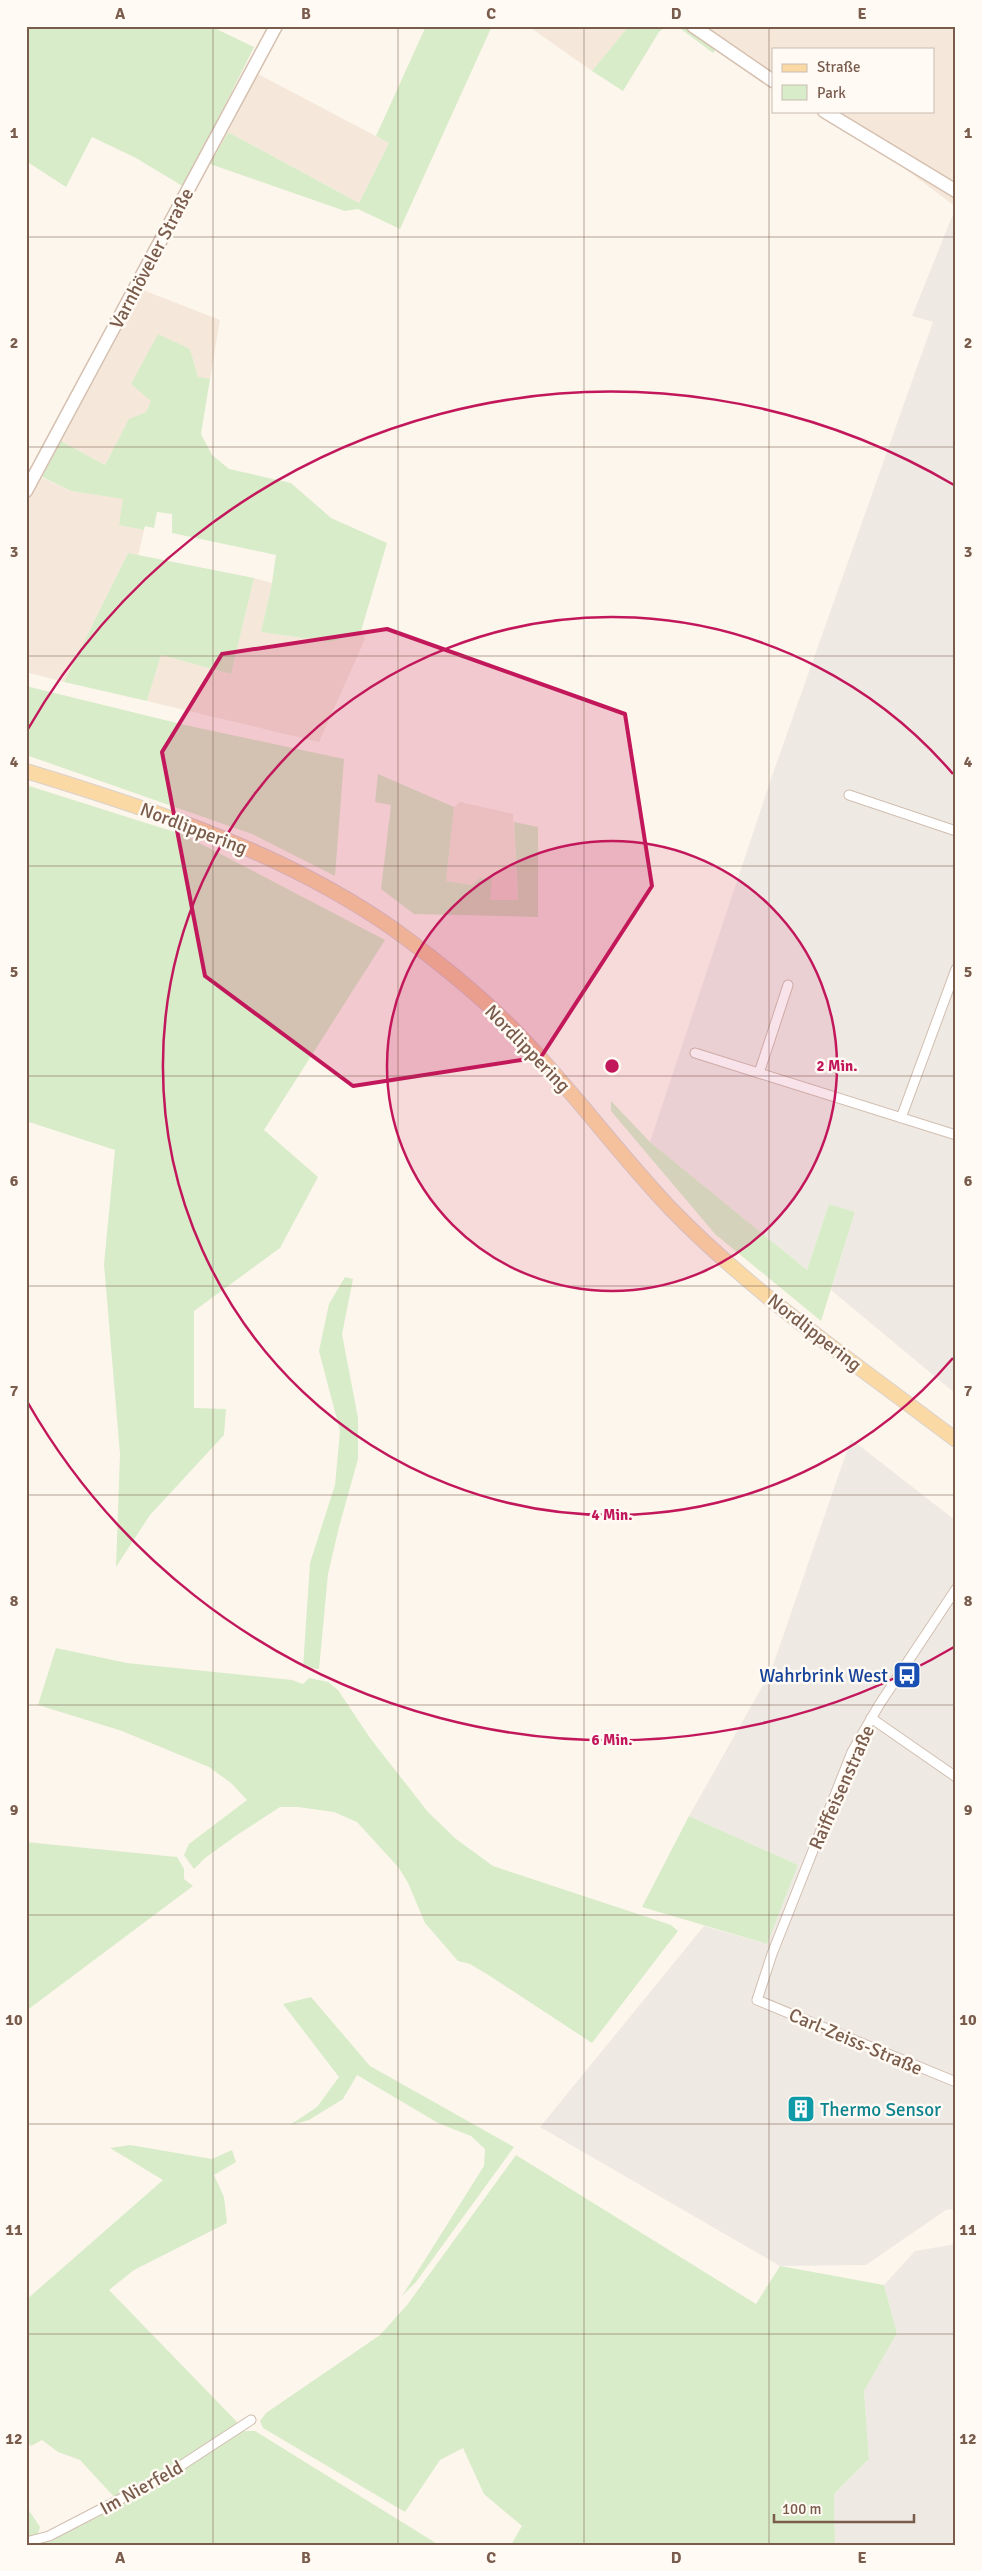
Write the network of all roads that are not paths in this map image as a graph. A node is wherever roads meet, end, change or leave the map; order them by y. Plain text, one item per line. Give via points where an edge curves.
1 (276, 26) edge
2 (693, 26) edge
3 (772, 80) edge
4 (826, 112) edge
5 (956, 191) edge
6 (26, 491) edge
7 (26, 771) edge
8 (849, 795) dead end
9 (956, 831) edge
10 (956, 969) edge
11 (788, 985) dead end
12 (695, 1053) dead end
13 (759, 1073) junction
14 (901, 1118) junction
15 (956, 1135) edge
16 (956, 1440) edge
17 (956, 1589) edge
18 (871, 1718) junction
19 (956, 1777) edge
20 (757, 2000) joint
21 (956, 2082) edge
22 (251, 2420) dead end
23 (26, 2542) edge

1 - 6 street, Varnhöveler Straße
2 - 3 street
4 - 5 street
7 - 16 main road, Nordlippering via 184,822 262,855 327,888 394,929 453,974 512,1028 665,1202 723,1259
8 - 9 street
10 - 14 street
11 - 13 street
12 - 13 street
13 - 14 street
14 - 15 street
17 - 18 street, Raiffeisenstraße
18 - 19 street
18 - 20 street, Raiffeisenstraße via 852,1752
20 - 21 street, Carl-Zeiss-Straße
22 - 23 street, Im Nierfeld via 165,2476 49,2536

